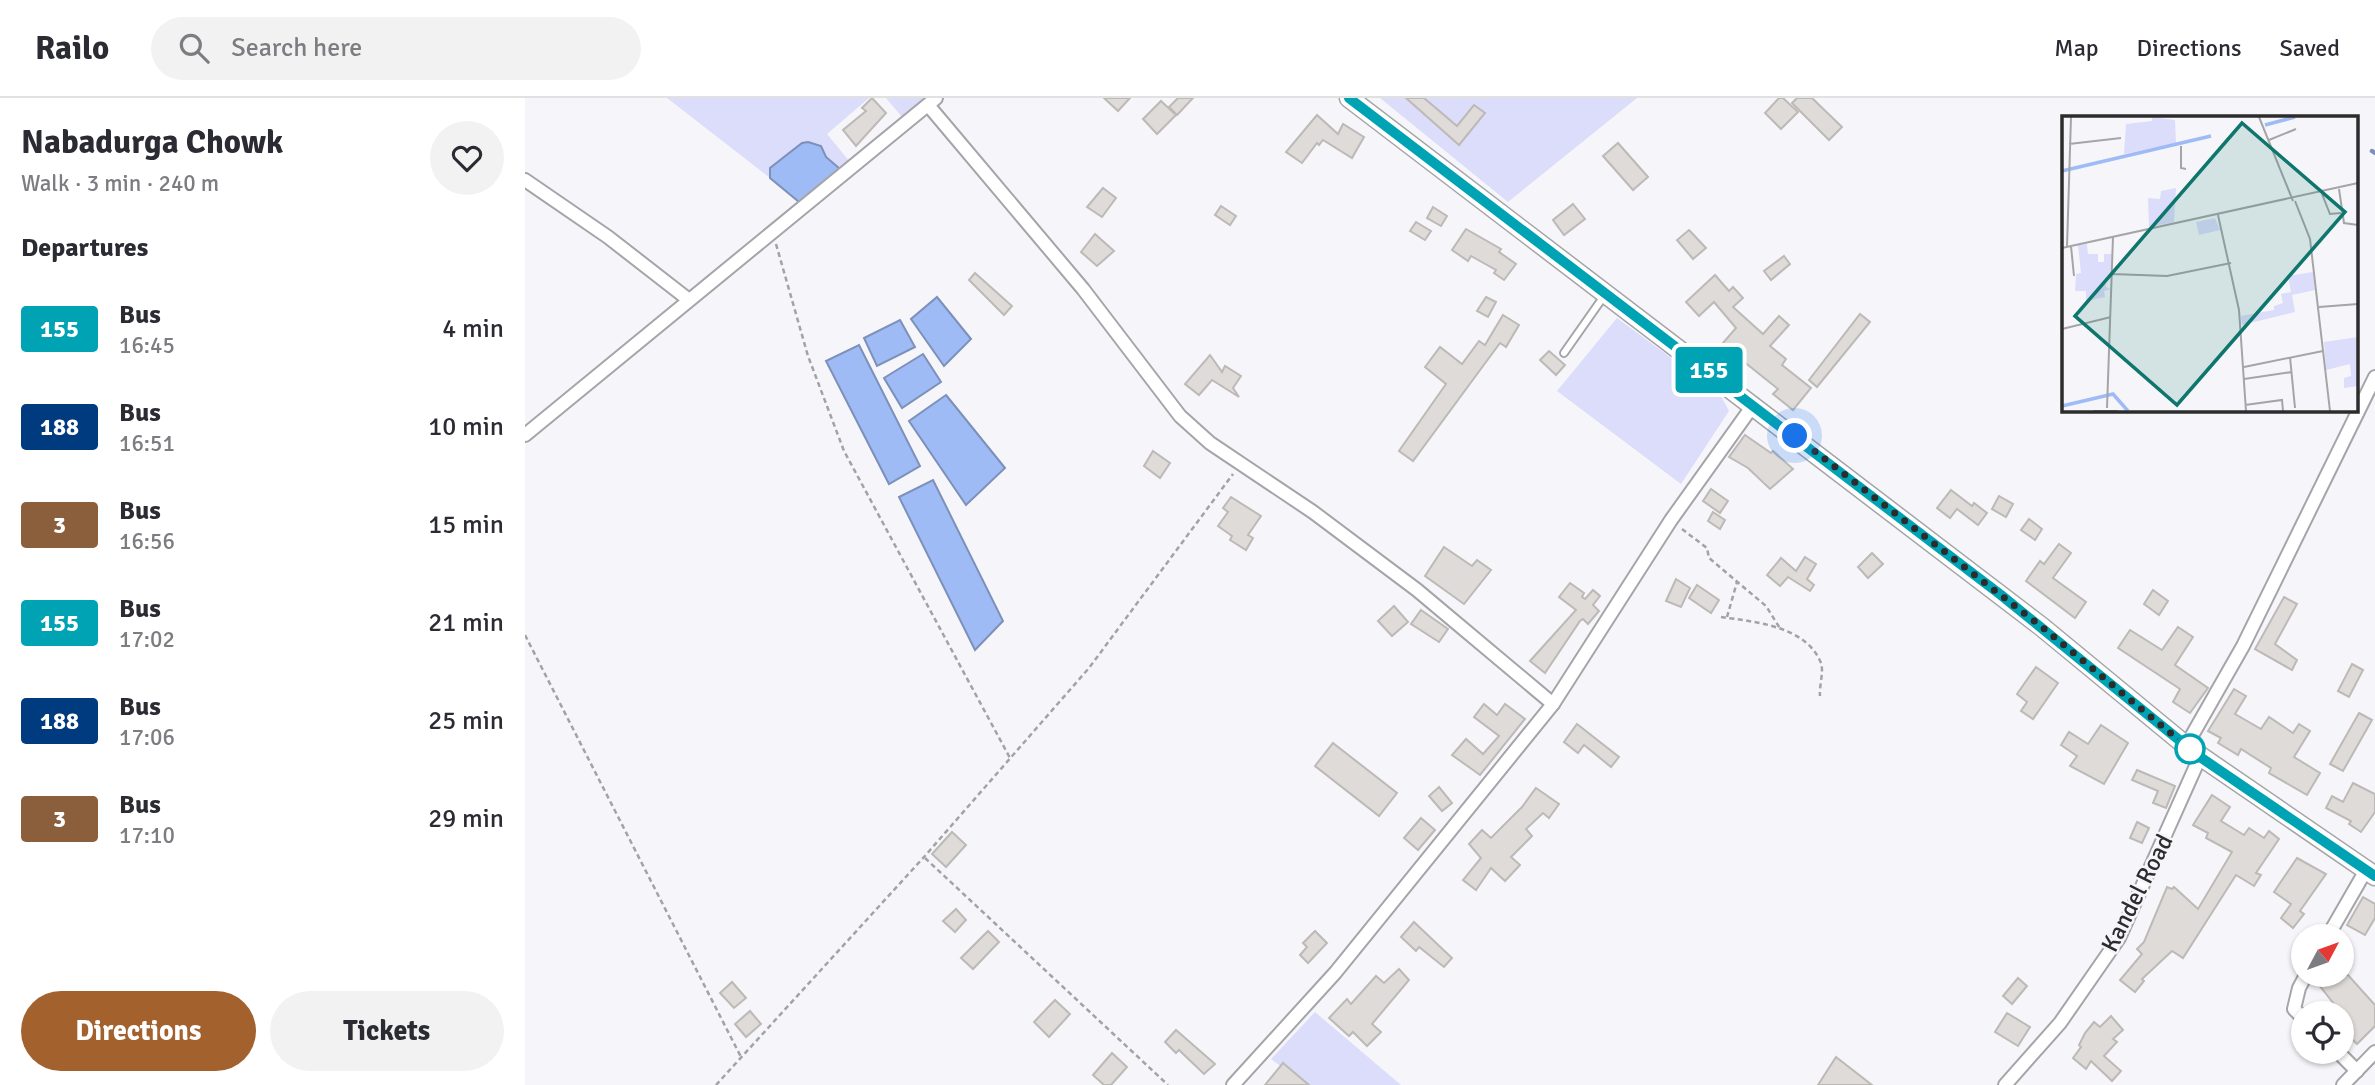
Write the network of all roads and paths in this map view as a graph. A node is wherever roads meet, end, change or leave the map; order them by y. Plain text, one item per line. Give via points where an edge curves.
1 (1349, 98) edge
2 (932, 101) edge
3 (525, 180) edge
4 (773, 232) junction
5 (1605, 294) junction
6 (689, 300) junction
7 (1563, 353) dead end
8 (2375, 377) edge
9 (1754, 404) junction
10 (525, 435) edge
11 (1240, 464) junction
12 (1671, 520) junction
13 (1737, 582) junction
14 (1721, 617) dead end
15 (1727, 617) junction
16 (1781, 630) junction
17 (525, 635) edge
18 (1820, 696) dead end
19 (1553, 704) junction
20 (2193, 751) junction
21 (1010, 758) junction
22 (924, 857) junction
23 (2370, 873) edge
24 (2336, 924) edge
25 (2375, 1052) edge
26 (741, 1057) junction
27 (2350, 1064) edge
28 (2357, 1071) junction
29 (716, 1085) edge
30 (1168, 1085) edge
31 (1233, 1085) edge
32 (2005, 1085) edge
33 (2343, 1085) edge

1 - 5 main road
2 - 4 street
2 - 11 street via 1180,416
3 - 6 street
4 - 6 street
4 - 21 path via 800,329 844,451
5 - 7 lane
5 - 9 main road
6 - 10 street
8 - 20 street, Kandel Road
9 - 12 street
9 - 20 main road via 2042,627
11 - 19 street via 1417,590
11 - 21 path via 1089,668
12 - 13 path via 1707,548 1709,558
12 - 19 street
13 - 15 path
13 - 16 path via 1766,606
14 - 15 path
15 - 16 path
16 - 18 path via 1803,638 1821,663
17 - 26 path
19 - 31 street via 1335,973
20 - 23 main road
20 - 32 street, Kandel Road via 2119,938 2060,1023
21 - 22 path
22 - 26 path
22 - 30 path
23 - 24 street
25 - 28 street
26 - 29 path
27 - 28 street
28 - 33 street

